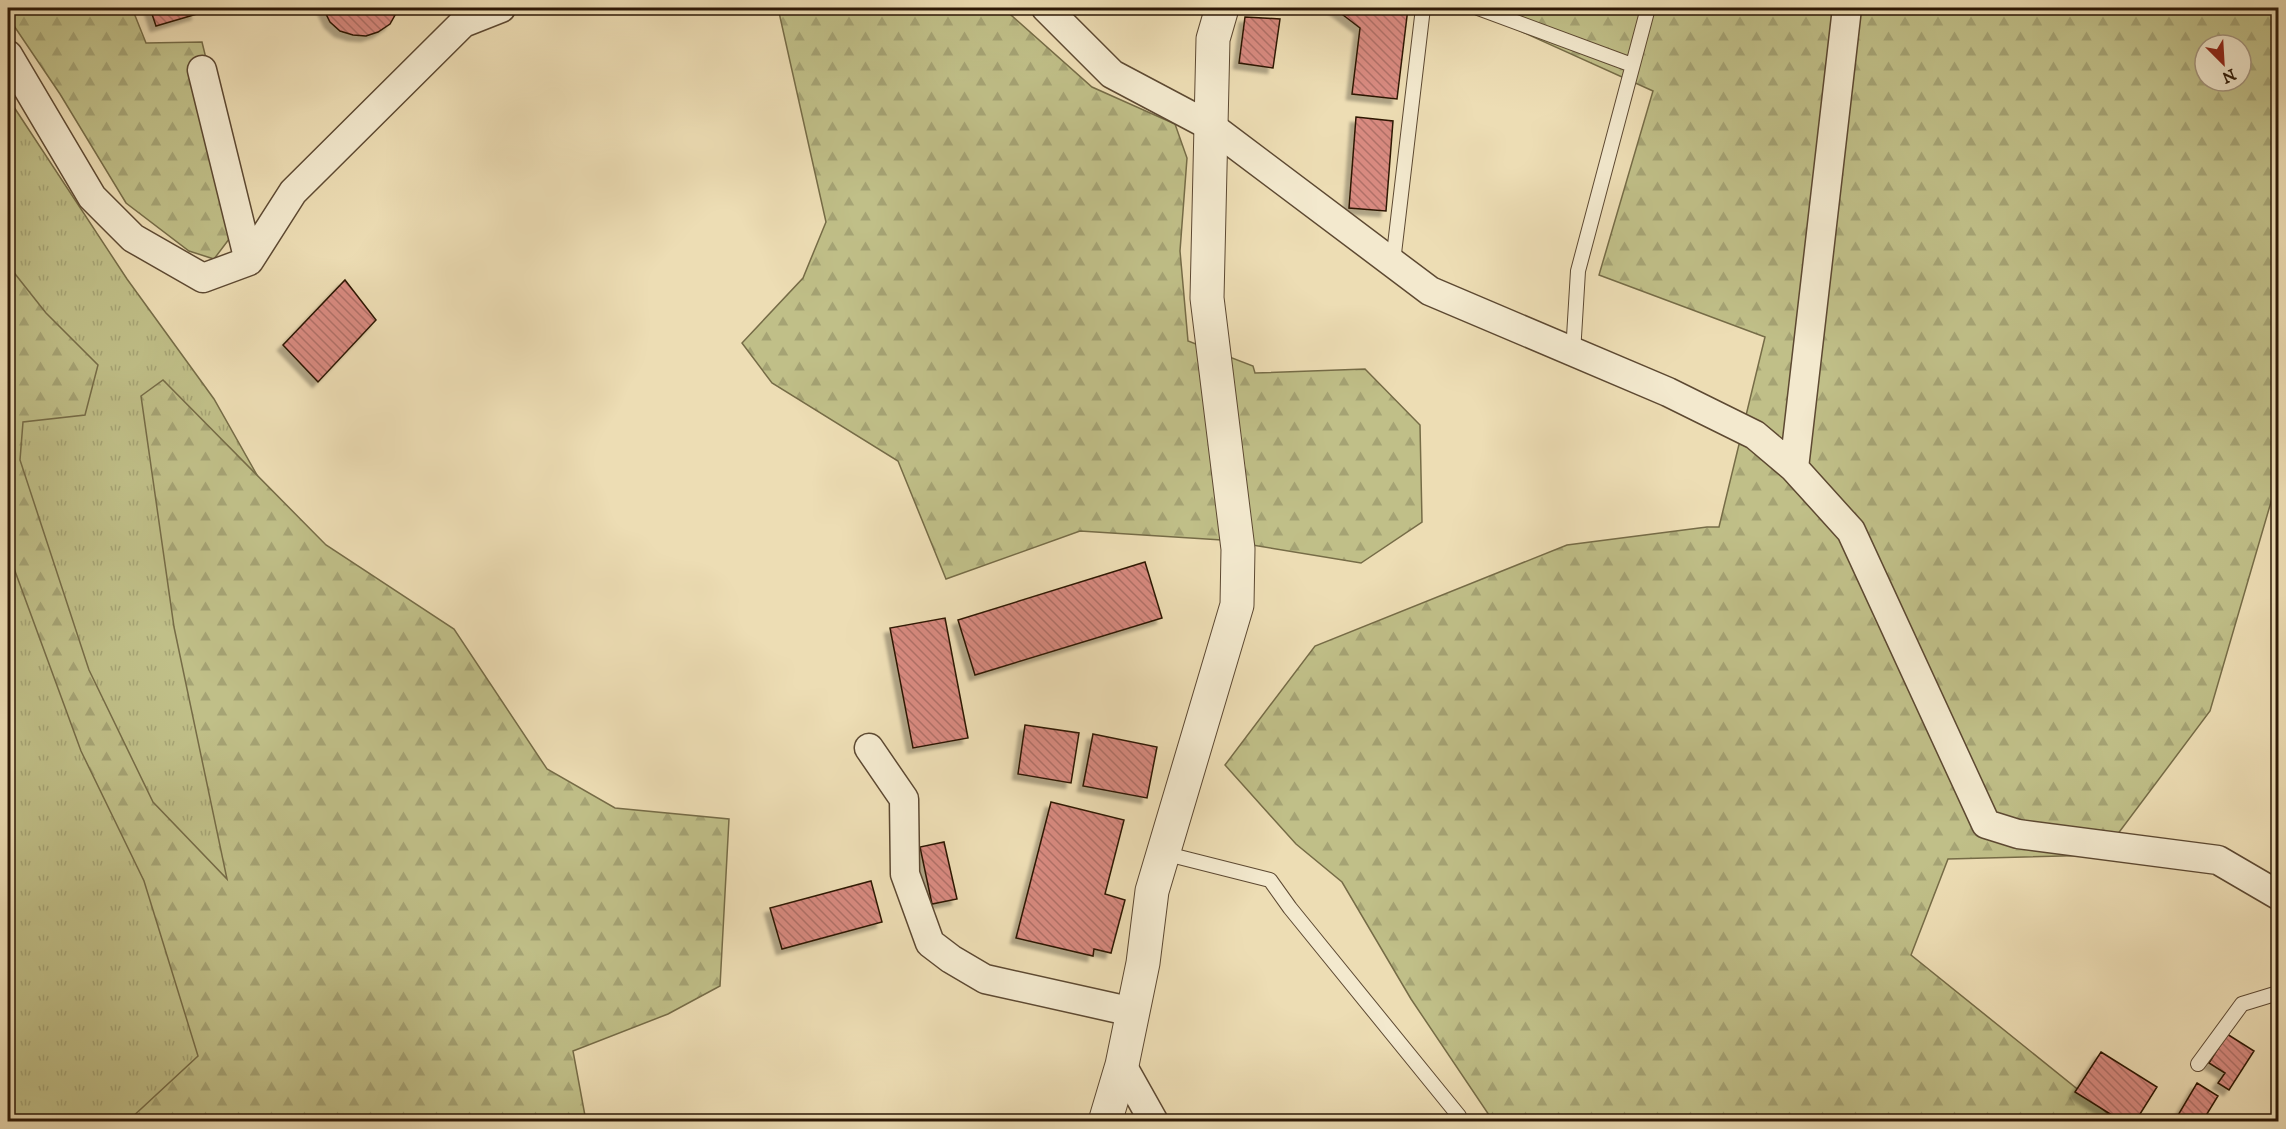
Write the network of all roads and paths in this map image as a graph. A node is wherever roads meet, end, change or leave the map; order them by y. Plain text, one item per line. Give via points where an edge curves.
1 (501, 8) edge
2 (1046, 8) edge
3 (1222, 8) edge
4 (1423, 8) edge
5 (1478, 8) edge
6 (1648, 8) edge
7 (1847, 8) edge
8 (8, 55) edge
9 (1632, 65) junction
10 (202, 70) dead end
11 (1212, 127) junction
12 (249, 261) junction
13 (1392, 264) junction
14 (1573, 353) junction
15 (1794, 468) junction
16 (869, 748) dead end
17 (1164, 853) junction
18 (2278, 891) edge
19 (2278, 993) edge
20 (1133, 1012) junction
21 (2198, 1064) dead end
22 (1122, 1065) junction
23 (1459, 1116) dead end
24 (1106, 1122) edge
25 (1154, 1122) edge

1 - 12 street via 463,22 293,192
2 - 11 street via 1112,74
3 - 11 street via 1213,39
4 - 13 lane
5 - 9 lane
6 - 9 lane
7 - 15 street
8 - 12 street via 92,197 133,238 203,278
9 - 14 lane via 1578,271
10 - 12 street
11 - 13 street
11 - 17 street via 1207,298 1238,549 1238,605
13 - 14 street via 1430,291
14 - 15 street via 1668,392 1755,435
15 - 18 street via 1851,531 1986,824 2018,834 2218,860
16 - 20 street via 904,800 904,874 930,943 985,979
17 - 20 street via 1152,891
17 - 23 lane via 1270,880
19 - 21 lane via 2242,1004
20 - 22 street
22 - 24 street
22 - 25 street

